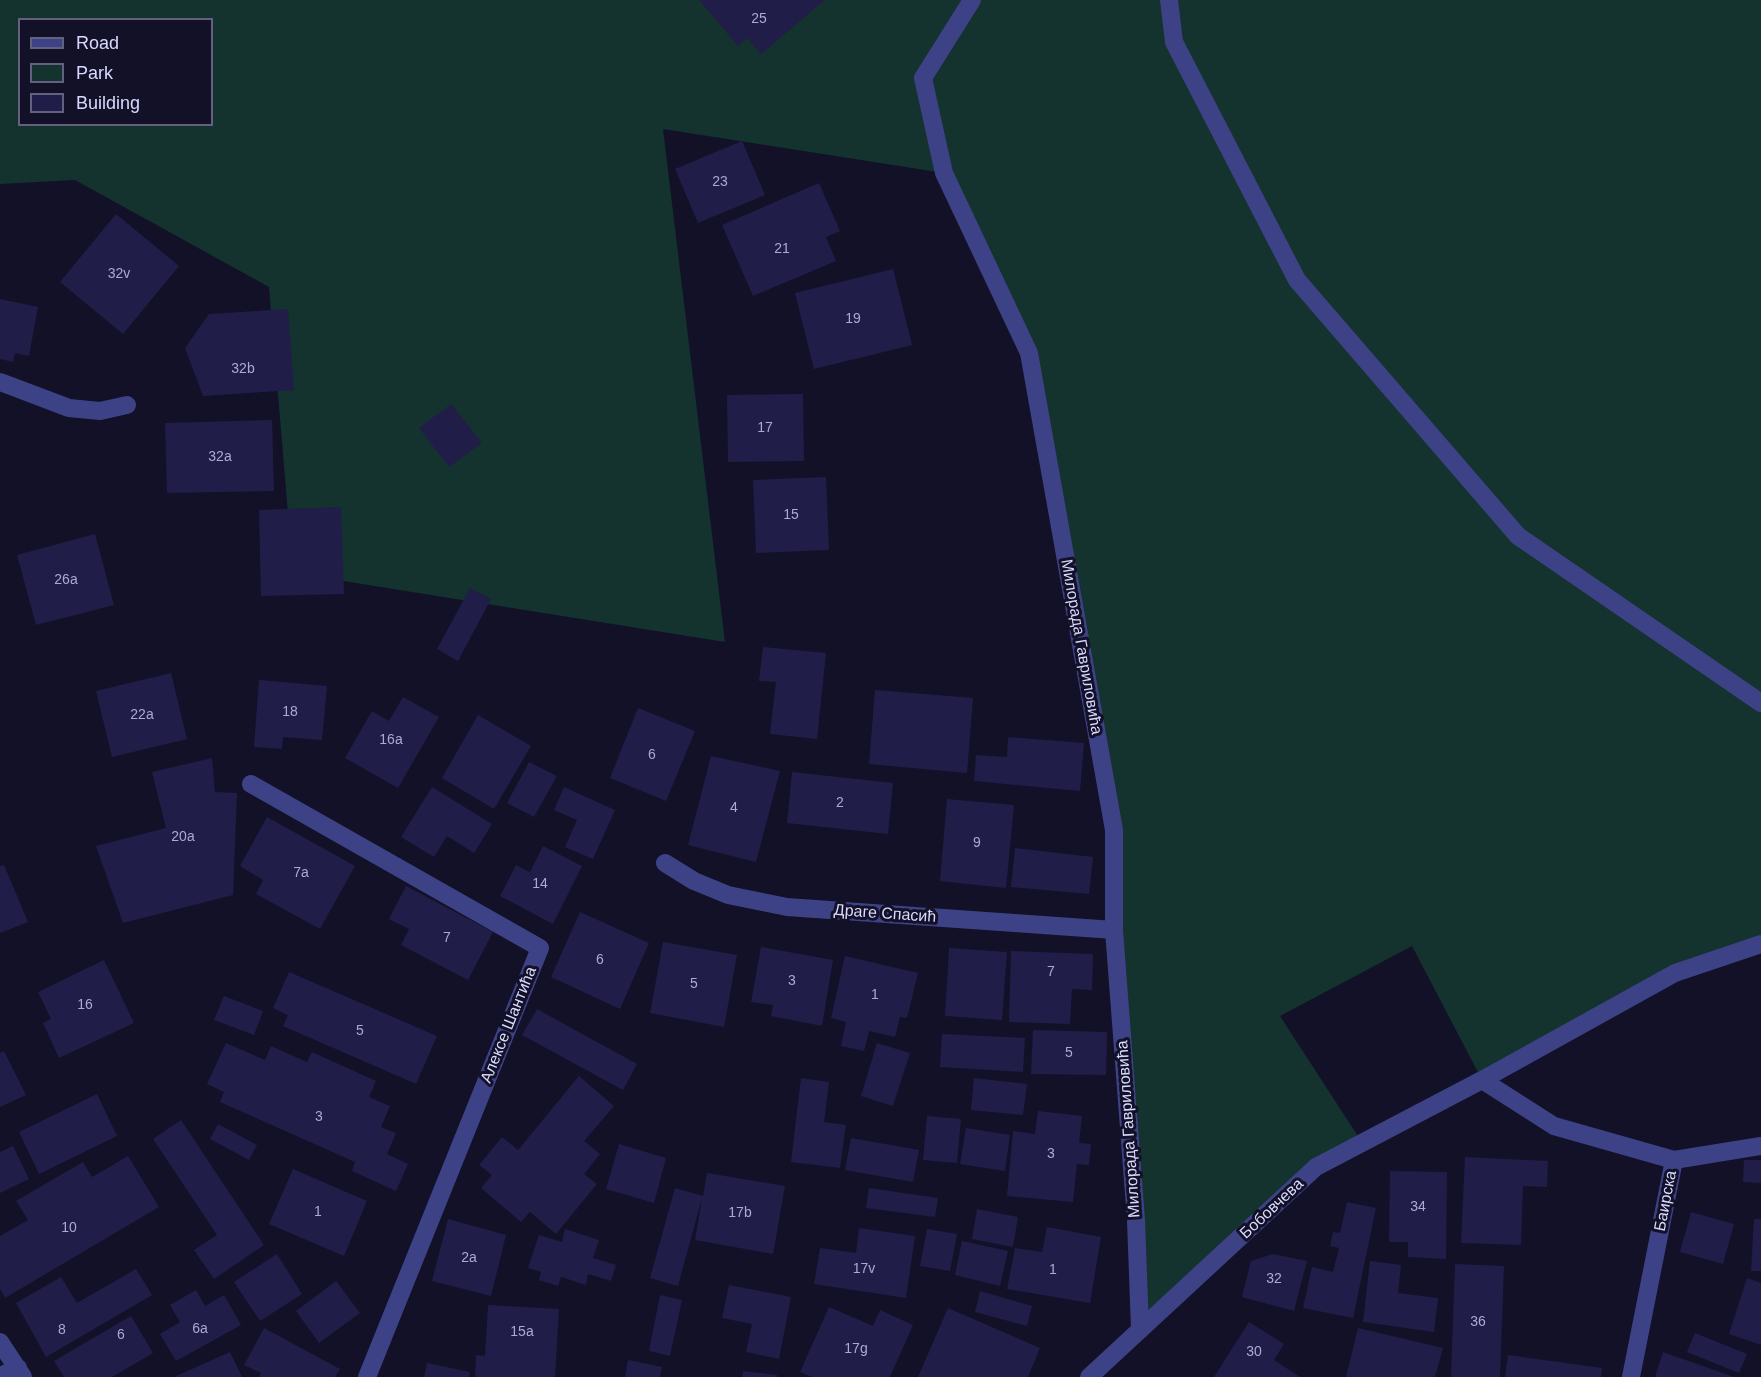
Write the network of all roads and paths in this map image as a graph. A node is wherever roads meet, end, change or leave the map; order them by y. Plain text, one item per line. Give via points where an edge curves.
1 (972, 0) edge
2 (1169, 0) edge
3 (0, 382) edge
4 (127, 405) dead end
5 (1761, 703) edge
6 (251, 784) dead end
7 (664, 863) dead end
8 (1114, 930) junction
9 (1761, 944) edge
10 (1482, 1080) junction
11 (1761, 1146) edge
12 (1674, 1160) junction
13 (1140, 1330) junction
14 (0, 1342) edge
15 (20, 1373) edge
16 (0, 1376) edge
17 (367, 1377) edge
18 (1089, 1377) edge
19 (1631, 1377) edge

1 - 8 street, Милорада Гавриловића via 923,78 944,173 1029,353 1114,830
2 - 5 street via 1174,42 1297,280 1518,536
3 - 4 street via 69,408 100,411
6 - 17 street, Алексе Шантића via 540,948
7 - 8 street, Драге Спасић via 728,895 787,907
8 - 13 street, Милорада Гавриловића via 1136,1220
9 - 10 street, Бобовчева via 1675,973
10 - 12 street, Баирска via 1554,1126
10 - 13 street, Бобовчева via 1316,1167
11 - 12 street
12 - 19 street, Баирска
13 - 18 street, Бобовчева
14 - 15 street
15 - 16 street

